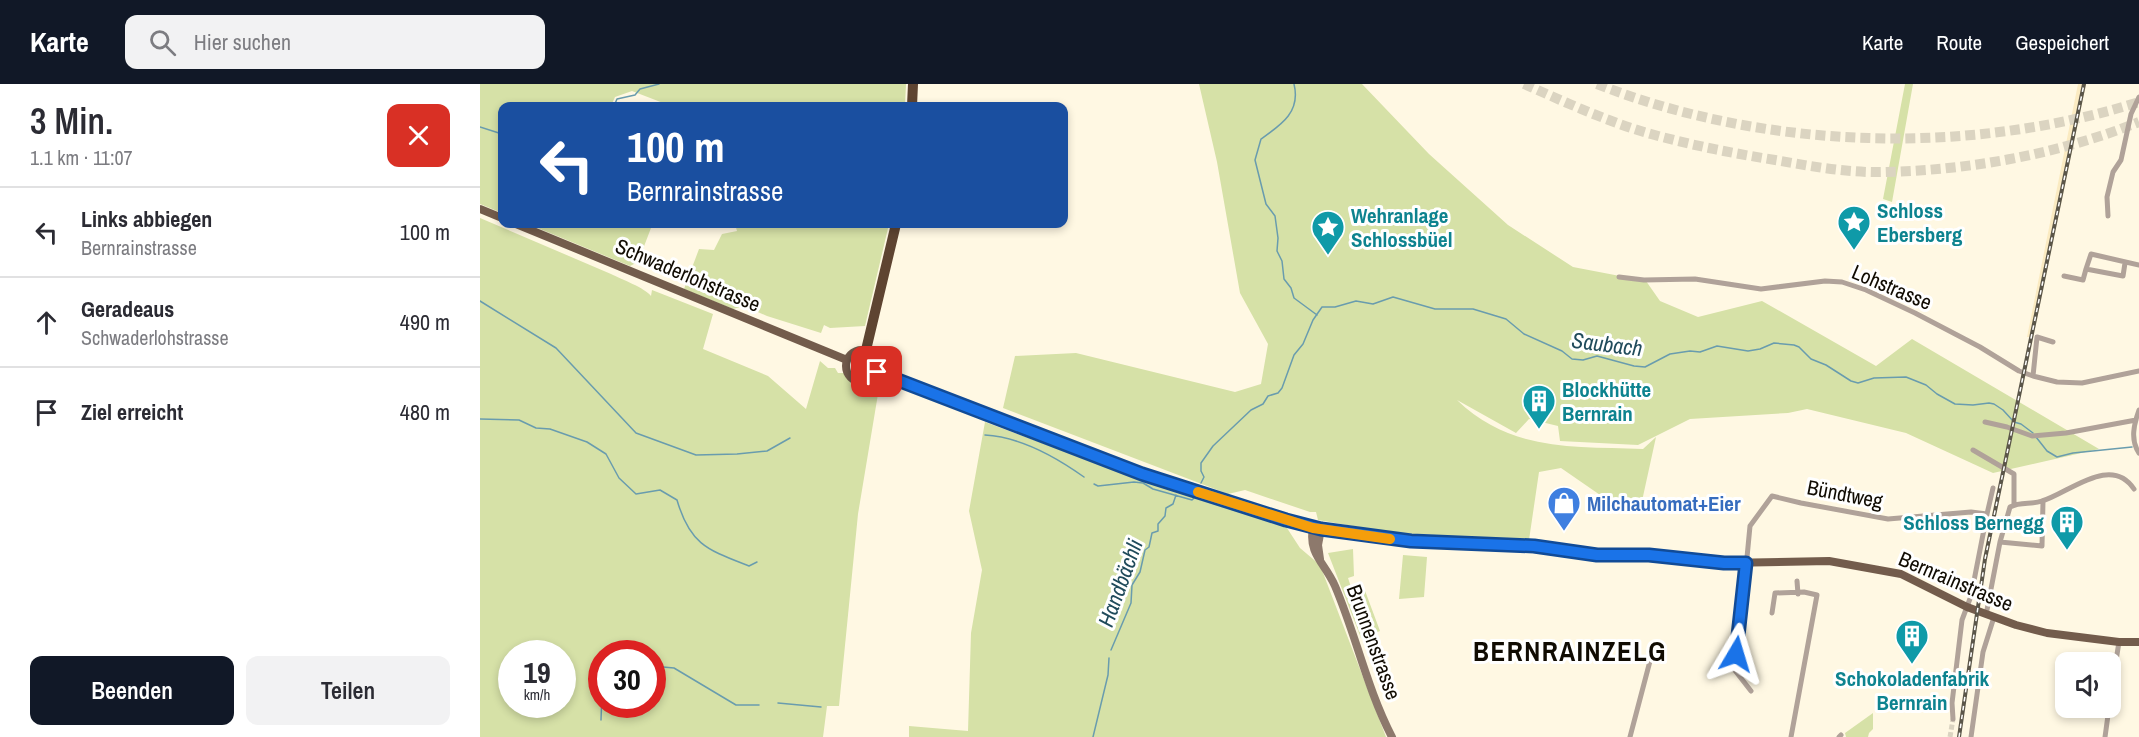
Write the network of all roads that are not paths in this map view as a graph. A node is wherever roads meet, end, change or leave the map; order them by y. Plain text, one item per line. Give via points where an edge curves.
1 (913, 84) edge
2 (2139, 97) edge
3 (912, 102) edge
4 (480, 209) edge
5 (498, 216) edge
6 (2108, 216) dead end
7 (526, 228) edge
8 (895, 228) edge
9 (2125, 263) junction
10 (2139, 266) edge
11 (2086, 269) junction
12 (2064, 276) dead end
13 (1618, 277) dead end
14 (2053, 342) dead end
15 (866, 350) junction
16 (847, 360) junction
17 (2139, 370) edge
18 (877, 372) junction
19 (2033, 376) junction
20 (2139, 410) edge
21 (2136, 420) junction
22 (1985, 422) dead end
23 (1973, 450) dead end
24 (2139, 453) edge
25 (1994, 488) dead end
26 (2134, 489) dead end
27 (2043, 501) junction
28 (2014, 505) junction
29 (1987, 514) junction
30 (1317, 528) junction
31 (2001, 542) junction
32 (1746, 563) junction
33 (1797, 581) dead end
34 (1798, 594) junction
35 (1966, 607) junction
36 (1772, 613) dead end
37 (1990, 616) junction
38 (2119, 642) junction
39 (2139, 642) edge
40 (2117, 652) edge
41 (1650, 662) dead end
42 (1751, 691) dead end
43 (1953, 718) tunnel mouth
44 (2108, 718) edge
45 (1392, 737) edge
46 (1630, 737) edge
47 (1791, 737) edge
48 (1971, 737) edge
49 (2105, 737) edge

1 - 3 highway
2 - 6 street via 2131,114 2121,160 2113,172 2107,197
4 - 5 main road
7 - 16 main road, Schwaderlohstrasse
8 - 15 highway
9 - 10 street
9 - 11 street via 2123,276
9 - 11 street via 2091,254
11 - 12 street via 2083,280
13 - 19 street, Lohstrasse via 1695,279 1761,289 1842,282 1915,313
14 - 19 street via 2037,337
15 - 16 main road via 852,353
15 - 18 main road via 877,361
16 - 18 main road via 847,371 854,380 868,381
17 - 19 street, Lohstrasse via 2082,383
18 - 30 main road, Bernrainstrasse via 1142,474
20 - 21 street
21 - 22 street via 2032,436
21 - 24 street via 2134,443
23 - 28 street via 2014,474
25 - 29 street
26 - 27 street via 2120,476 2098,477
27 - 28 street
27 - 31 street via 2042,546
28 - 31 street via 2007,515
29 - 32 street, Bündtweg via 1888,519 1772,496 1750,526
29 - 35 street
30 - 32 main road, Bernrainstrasse via 1411,541 1534,546 1597,555
30 - 45 main road, Brunnenstrasse via 1321,560 1335,586
31 - 37 street
32 - 35 main road, Bernrainstrasse via 1829,561 1889,571
32 - 42 street via 1739,641 1730,664
33 - 34 street
34 - 36 street via 1775,593
34 - 47 street via 1817,595
35 - 37 main road, Bernrainstrasse
35 - 43 street via 1954,678
37 - 38 main road, Bernrainstrasse via 2047,633
37 - 48 street
38 - 39 main road, Bernrainstrasse
38 - 40 street
41 - 46 street
44 - 49 street

